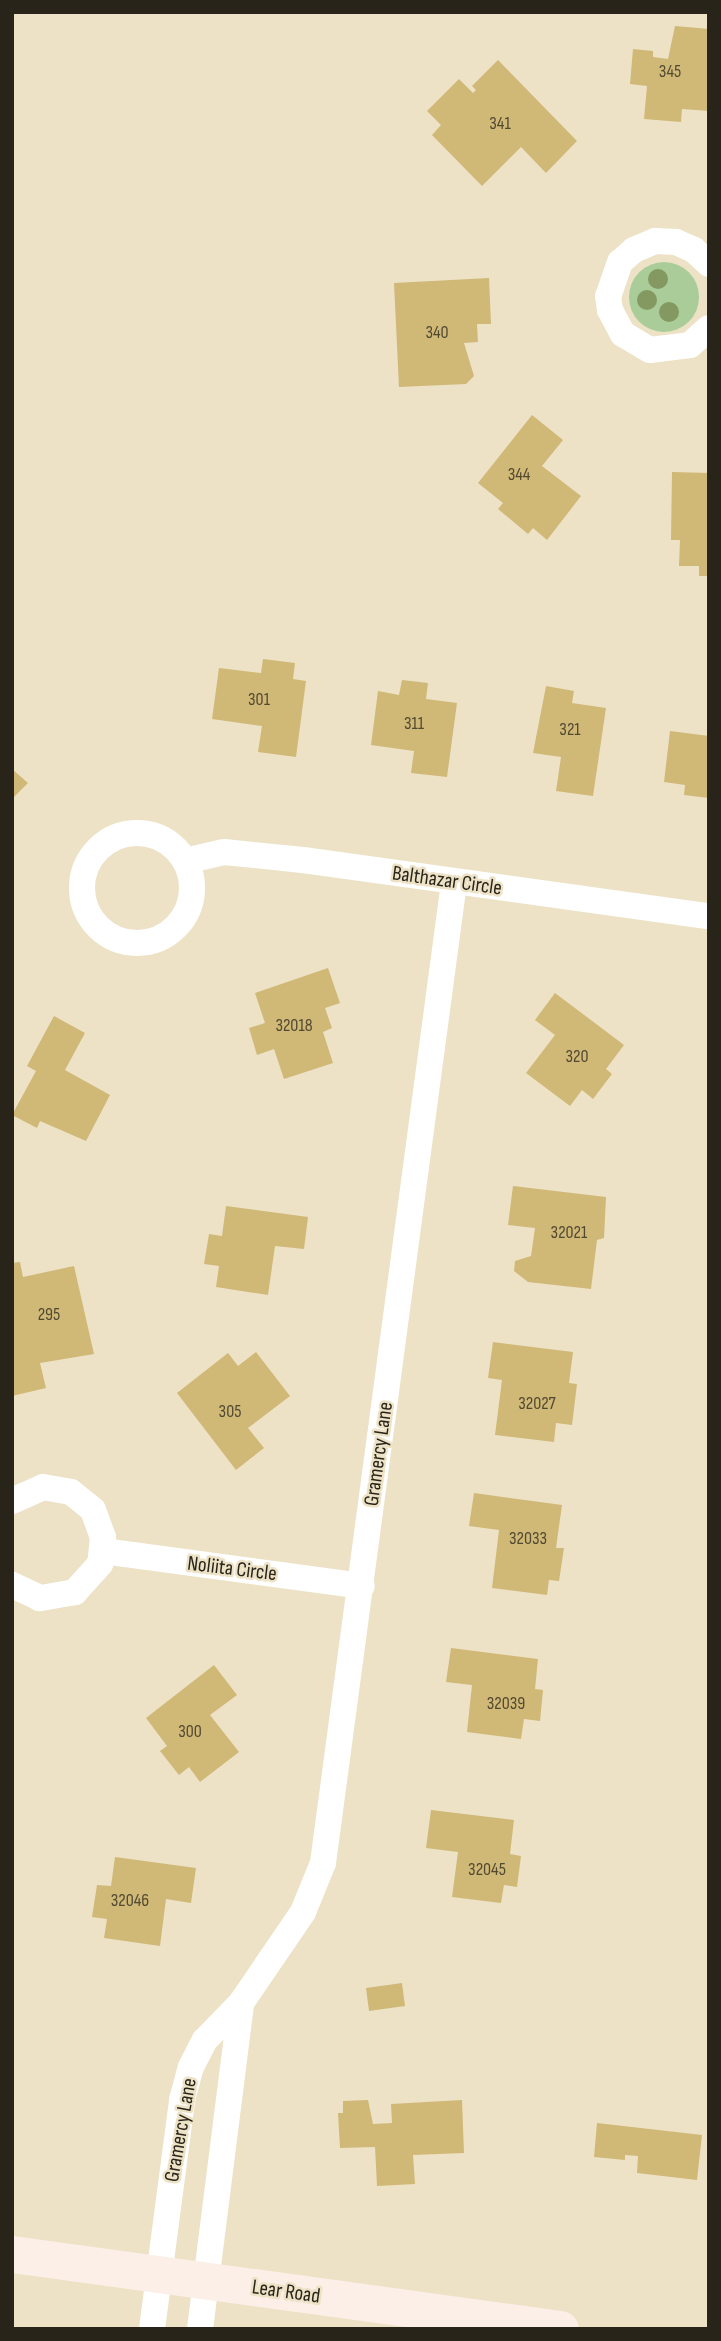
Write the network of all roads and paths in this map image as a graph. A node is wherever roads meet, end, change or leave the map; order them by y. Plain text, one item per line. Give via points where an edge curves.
1 (709, 264) edge
2 (709, 328) edge
3 (185, 861) junction
4 (454, 882) junction
5 (709, 916) edge
6 (12, 1501) edge
7 (103, 1552) junction
8 (12, 1585) edge
9 (362, 1586) junction
10 (241, 2003) junction
11 (12, 2254) edge
12 (160, 2275) junction
13 (206, 2281) junction
14 (152, 2329) edge
15 (200, 2329) edge
16 (560, 2329) edge

1 - 2 street via 685,246 656,241 620,262 608,296 623,334 650,350 690,345
3 - 3 street via 172,845 153,835 113,838 97,850 85,868 85,907 98,928 115,939 137,943 159,938 177,925 189,905 192,883
3 - 4 street, Balthazar Circle via 224,852
4 - 5 street, Balthazar Circle
4 - 9 street, Gramercy Lane
6 - 7 street via 43,1487 71,1492 93,1510 102,1530
7 - 8 street via 94,1575 63,1596 40,1598
7 - 9 street, Noliita Circle
9 - 10 street, Gramercy Lane via 323,1863 303,1912
10 - 12 street, Gramercy Lane via 205,2040 191,2067 182,2100
10 - 13 street, Gramercy Lane
11 - 12 street, Lear Road
12 - 13 street, Lear Road
12 - 14 street, Gramercy Lane
13 - 15 street, Gramercy Lane
13 - 16 street, Lear Road

